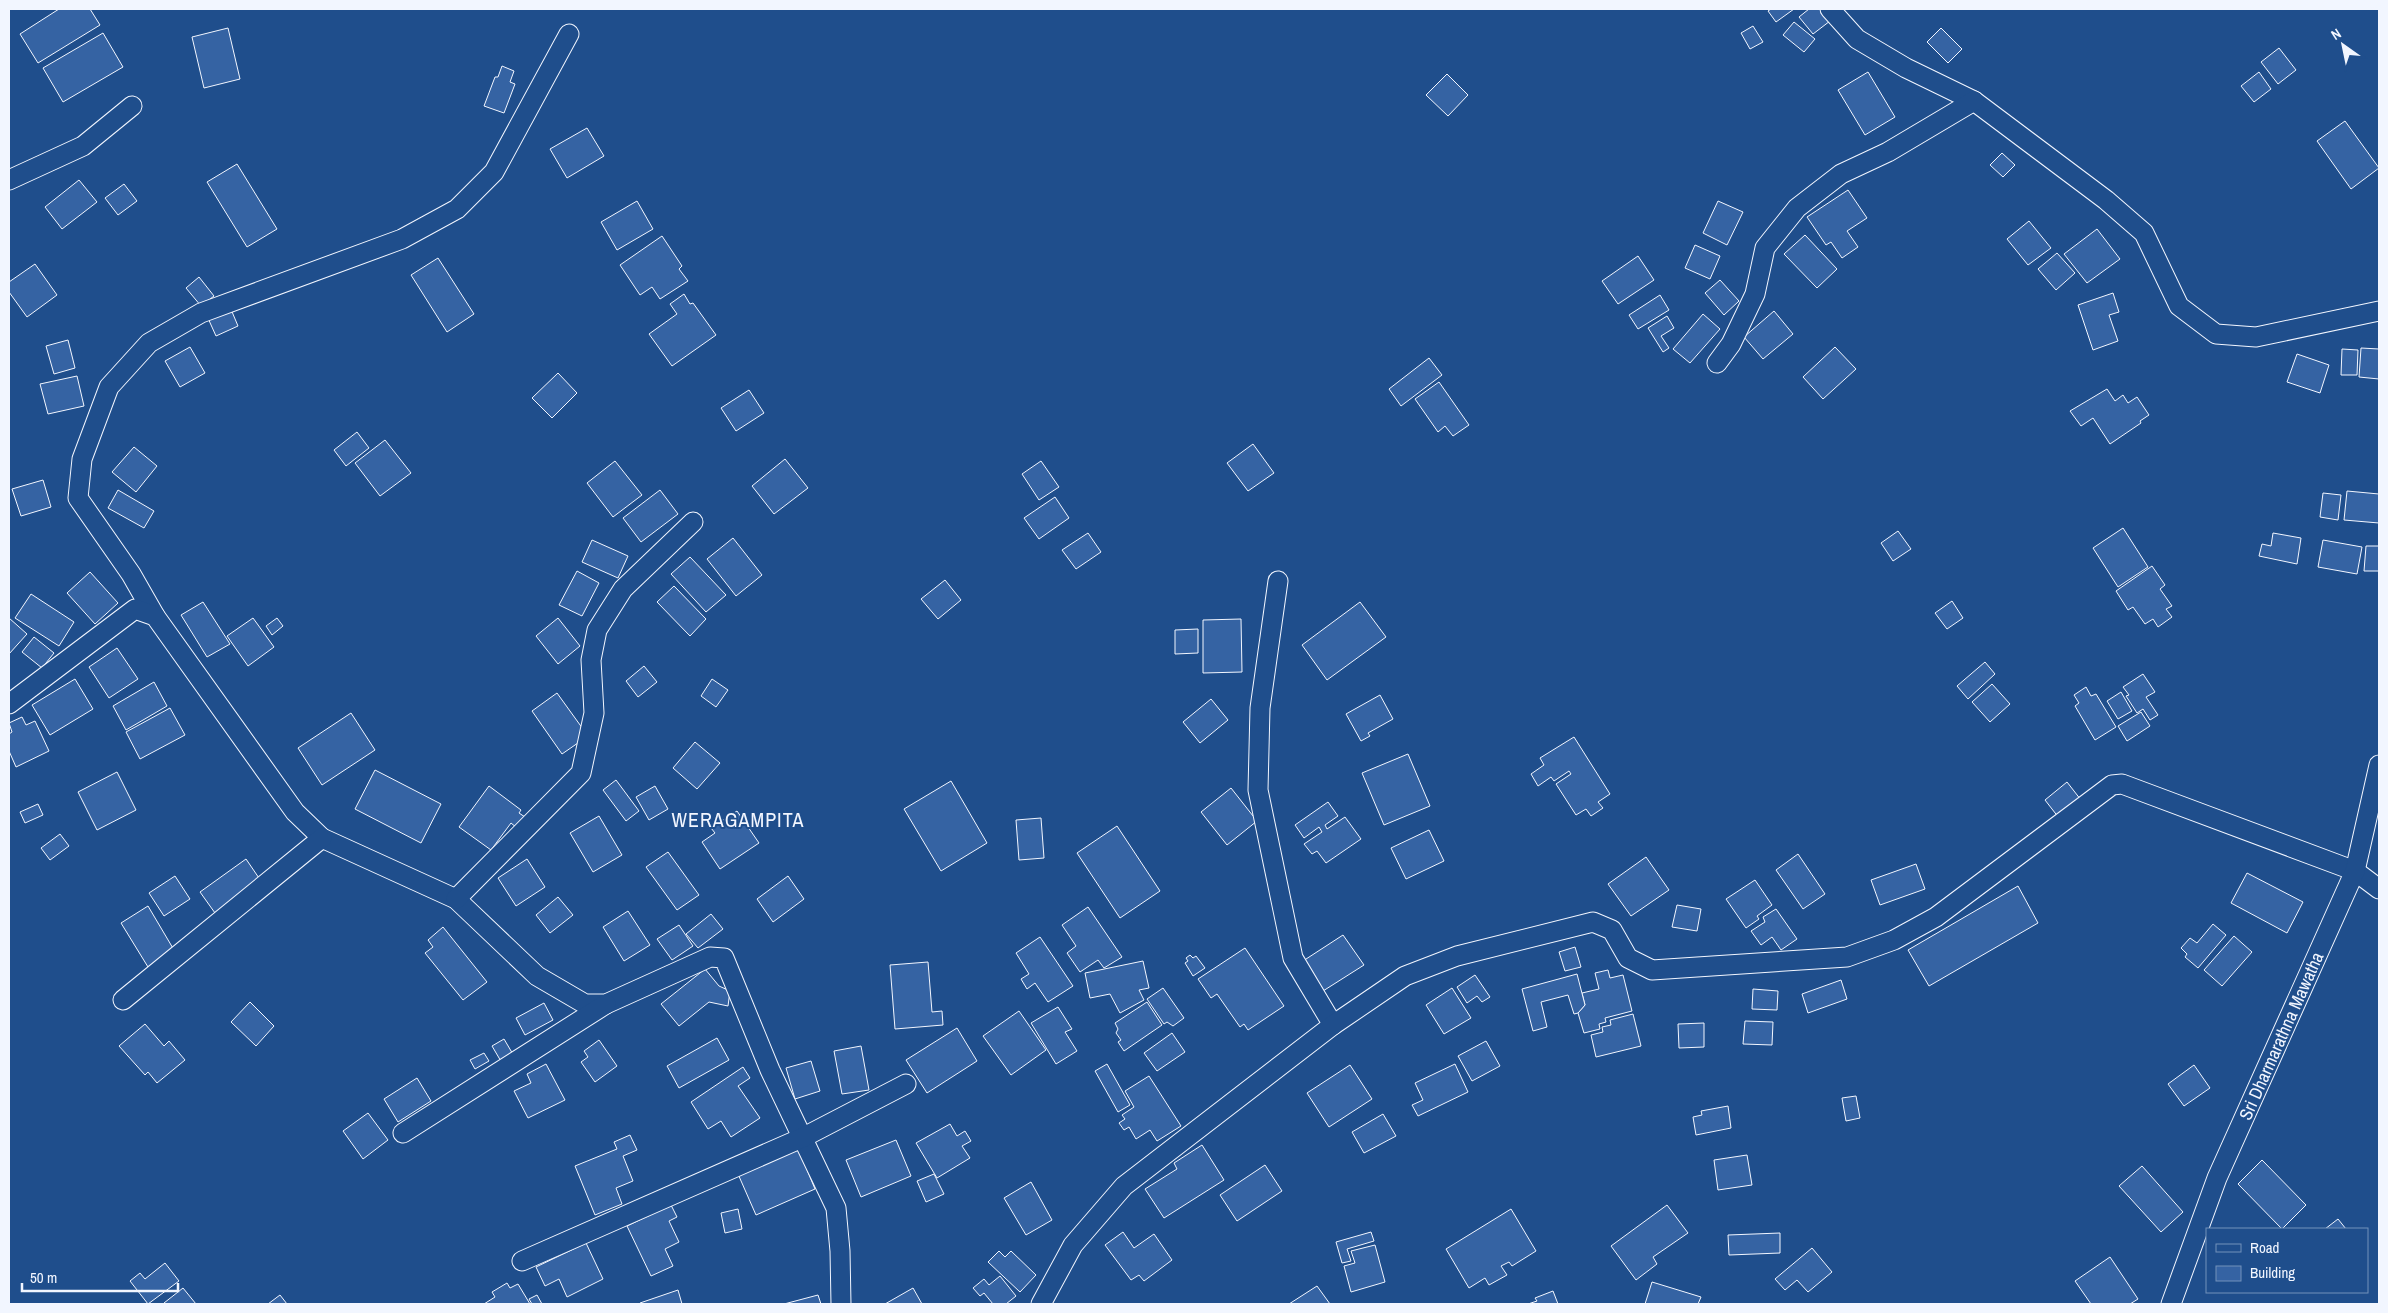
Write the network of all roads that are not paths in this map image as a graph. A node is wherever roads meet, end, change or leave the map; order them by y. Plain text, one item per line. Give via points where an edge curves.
1 (1830, 9) edge
2 (568, 34) dead end
3 (1974, 101) junction
4 (132, 106) dead end
5 (9, 180) edge
6 (2379, 311) edge
7 (1717, 363) dead end
8 (693, 522) dead end
9 (1278, 581) dead end
10 (155, 616) junction
11 (9, 704) edge
12 (2379, 765) edge
13 (322, 838) junction
14 (2355, 871) junction
15 (2379, 889) edge
16 (456, 899) junction
17 (123, 1000) dead end
18 (606, 1004) junction
19 (1333, 1025) junction
20 (906, 1084) dead end
21 (403, 1133) dead end
22 (804, 1138) junction
23 (522, 1261) dead end
24 (841, 1304) edge
25 (1041, 1304) edge
26 (2171, 1304) edge

1 - 3 street via 1857,39 1906,68
2 - 10 street via 494,172 457,209 402,239 201,313 149,343 109,388 82,459 78,498 131,574
3 - 6 street via 2106,200 2144,233 2179,306 2216,334 2256,336
3 - 7 street via 1888,152 1841,174 1796,208 1765,248 1755,294 1731,344
4 - 5 street via 83,146
8 - 16 street via 623,589 597,630 591,660 594,713 581,773
9 - 19 street via 1260,708 1258,790 1292,958
10 - 11 street via 134,609
10 - 13 street via 295,812
12 - 14 street, Sri Dharmarathna Mawatha
13 - 16 street
13 - 17 street
14 - 15 street
14 - 19 street via 2122,784 2112,785 1936,917 1894,940 1847,958 1652,970 1628,958 1612,930 1593,922 1457,956 1405,976
14 - 26 street, Sri Dharmarathna Mawatha via 2217,1178
16 - 18 street via 537,976 585,1004
18 - 21 street
18 - 22 street via 710,957 724,958 770,1070
19 - 25 street via 1124,1186 1073,1245
20 - 22 street
22 - 23 street
22 - 24 street via 836,1208

